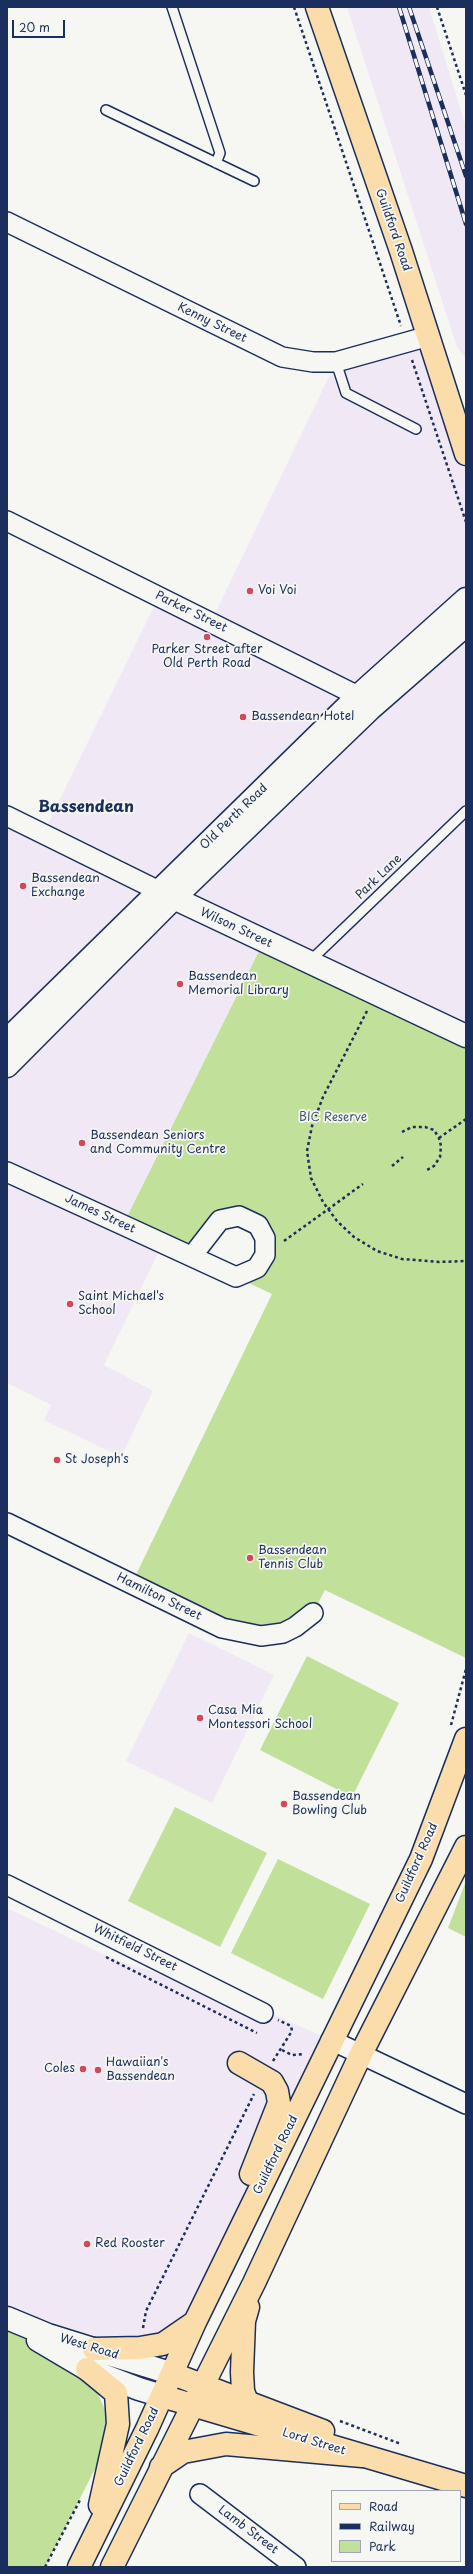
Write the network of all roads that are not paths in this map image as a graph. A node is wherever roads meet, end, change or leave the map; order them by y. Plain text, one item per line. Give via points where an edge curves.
1 (172, 7) edge
2 (317, 7) edge
3 (106, 110) dead end
4 (216, 163) junction
5 (254, 181) dead end
6 (7, 222) edge
7 (429, 336) junction
8 (336, 362) junction
9 (416, 429) dead end
10 (466, 454) edge
11 (7, 521) edge
12 (466, 599) edge
13 (466, 625) edge
14 (364, 702) junction
15 (466, 811) edge
16 (7, 816) edge
17 (166, 895) junction
18 (309, 962) junction
19 (466, 1036) edge
20 (7, 1040) edge
21 (7, 1066) edge
22 (7, 1172) edge
23 (192, 1256) junction
24 (7, 1522) edge
25 (313, 1613) dead end
26 (466, 1739) edge
27 (466, 1847) edge
28 (7, 1885) edge
29 (263, 2013) road end
30 (331, 2040) junction
31 (360, 2054) junction
32 (239, 2063) dead end
33 (466, 2104) edge
34 (241, 2226) junction
35 (254, 2283) junction
36 (7, 2319) edge
37 (195, 2322) junction
38 (94, 2349) junction
39 (87, 2369) junction
40 (173, 2374) junction
41 (203, 2384) junction
42 (162, 2396) junction
43 (247, 2402) junction
44 (193, 2403) junction
45 (362, 2456) junction
46 (161, 2467) junction
47 (466, 2486) edge
48 (200, 2494) dead end
49 (101, 2522) junction
50 (79, 2567) edge
51 (112, 2567) edge
52 (296, 2567) edge

1 - 4 lane via 220,153
2 - 7 main road, Guildford Road
3 - 4 lane
4 - 5 lane
6 - 8 street, Kenny Street via 282,357 313,362
7 - 8 street, Kenny Street
7 - 10 main road, Guildford Road
8 - 9 lane via 346,393
11 - 14 street, Parker Street
12 - 14 street, Old Perth Road
13 - 14 street, Old Perth Road
14 - 17 street, Old Perth Road
15 - 18 lane, Park Lane
16 - 17 street, Wilson Street
17 - 18 street, Wilson Street
17 - 20 street, Old Perth Road
17 - 21 street, Old Perth Road
18 - 19 street, Wilson Street
22 - 23 street, James Street
23 - 23 street, James Street via 236,1277 257,1268 265,1255 265,1238 258,1225 239,1216 220,1220
24 - 25 street, Hamilton Street via 222,1628 261,1636 283,1633
26 - 30 main road, Guildford Road via 421,1859
27 - 31 main road
28 - 29 street, Whitfield Street
30 - 31 street
30 - 34 main road, Guildford Road
31 - 33 street
31 - 35 main road
32 - 34 main road via 272,2082 279,2103 251,2175
34 - 37 main road, Guildford Road
35 - 41 main road
35 - 43 main road via 244,2321 243,2391
36 - 38 street, West Road
36 - 39 street, West Road
37 - 38 main road via 163,2344 140,2348
37 - 40 main road, Guildford Road
38 - 40 street, West Road
39 - 42 street, West Road via 139,2390
39 - 49 main road via 116,2392 118,2424 100,2502
40 - 41 main road, Lord Street
40 - 42 main road, Guildford Road
41 - 43 main road, Lord Street
41 - 44 main road
42 - 44 main road, Lord Street
42 - 49 main road, Guildford Road
43 - 47 main road, Lord Street
44 - 45 main road, Lord Street via 221,2414
44 - 46 main road
45 - 46 main road via 226,2444 183,2452
45 - 47 main road, Lord Street
46 - 51 main road
48 - 52 street, Lamb Street
49 - 50 main road, Guildford Road

